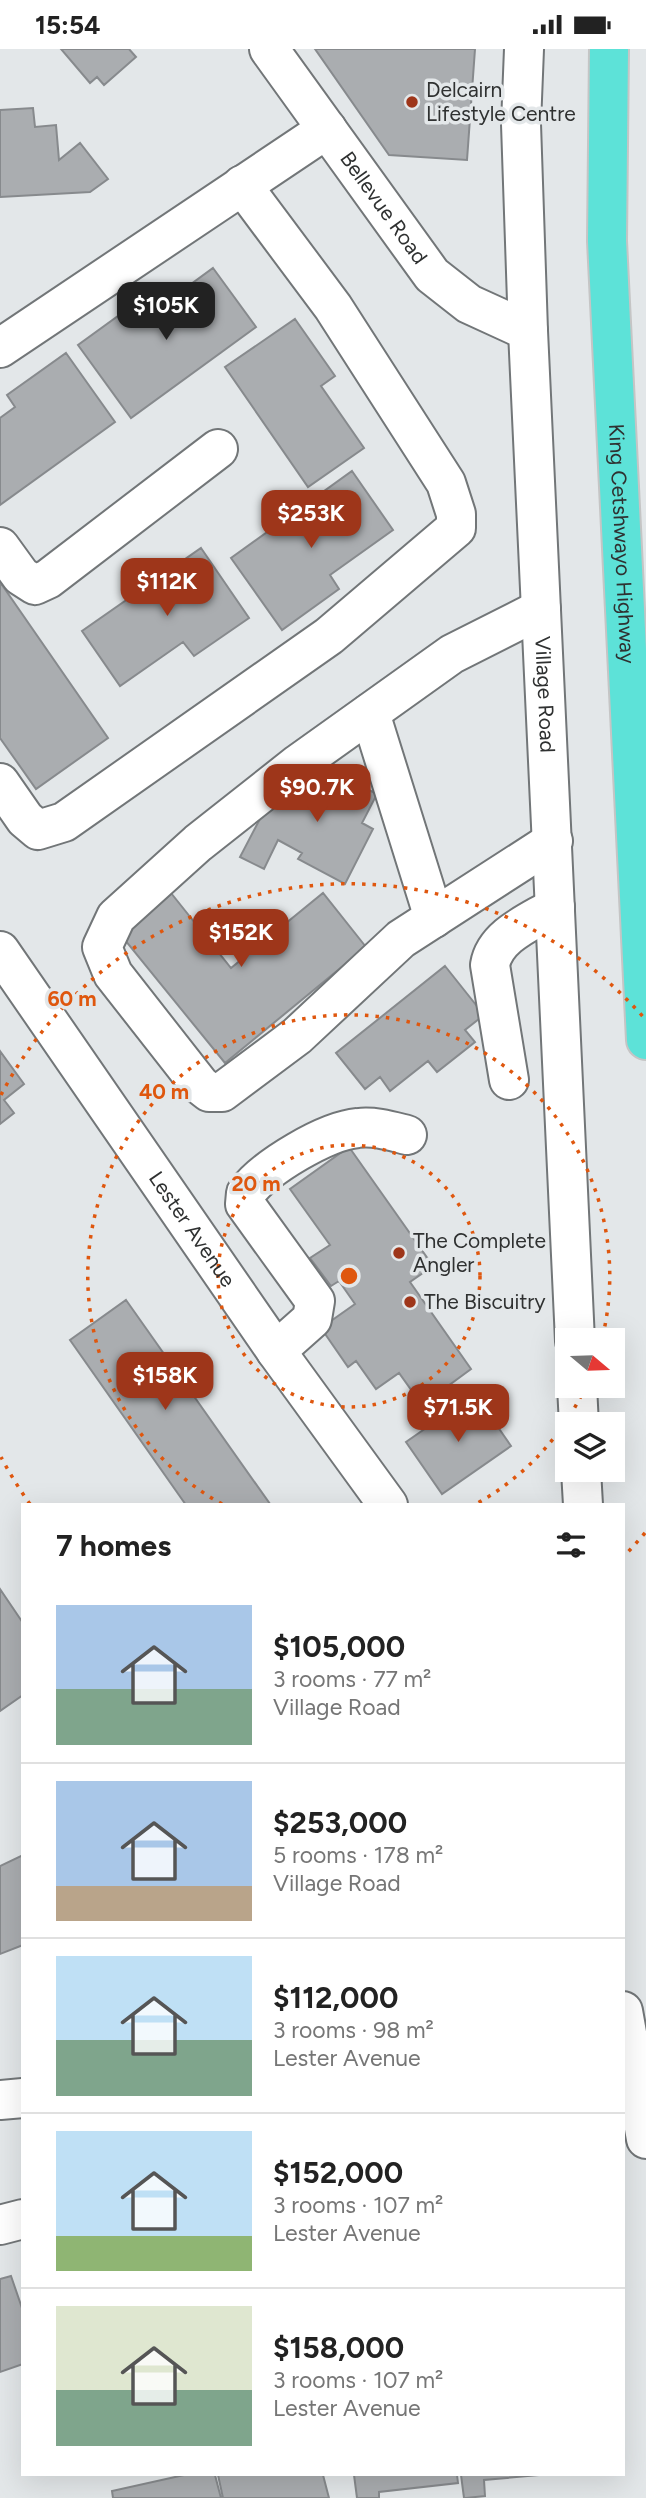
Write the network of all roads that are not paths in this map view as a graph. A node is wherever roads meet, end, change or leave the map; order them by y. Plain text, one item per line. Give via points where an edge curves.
1 (270, 49) edge
2 (524, 49) edge
3 (609, 49) edge
4 (327, 129) junction
5 (242, 185) junction
6 (528, 331) junction
7 (0, 348) edge
8 (218, 449) dead end
9 (0, 547) edge
10 (541, 609) junction
11 (369, 713) junction
12 (0, 783) edge
13 (553, 841) junction
14 (555, 907) junction
15 (434, 918) junction
16 (0, 951) edge
17 (646, 1040) edge
18 (535, 1072) junction
19 (407, 1135) dead end
20 (573, 1328) edge
21 (276, 1351) junction
22 (582, 1482) edge
23 (387, 1503) edge
24 (583, 1503) edge
25 (625, 2022) edge
26 (21, 2098) edge
27 (0, 2100) edge
28 (646, 2139) edge
29 (21, 2220) edge
30 (0, 2225) edge

1 - 4 street, Bellevue Road
2 - 6 street, Village Road via 521,124
3 - 17 highway, King Cetshwayo Highway via 609,295
4 - 5 street
4 - 6 street, Bellevue Road via 432,275 469,304
5 - 7 street
5 - 12 street via 333,307 446,483 456,529 329,636 64,821 48,829 33,827
6 - 10 street, Village Road
8 - 9 street via 35,585 21,576
10 - 11 street via 452,655
10 - 13 street, Village Road
11 - 15 street
11 - 15 street via 208,835 116,917 104,937 104,957 200,1085 209,1092 222,1092 297,1036 401,939
13 - 14 street, Village Road
13 - 15 street
14 - 18 street, Village Road
14 - 18 street via 499,942 489,965
16 - 21 street, Lester Avenue
18 - 20 street, Village Road
19 - 21 street via 377,1128 339,1131 295,1153 246,1193 245,1204 315,1301 312,1319
21 - 23 street, Lester Avenue
22 - 24 street
25 - 28 street
26 - 27 street
29 - 30 street

